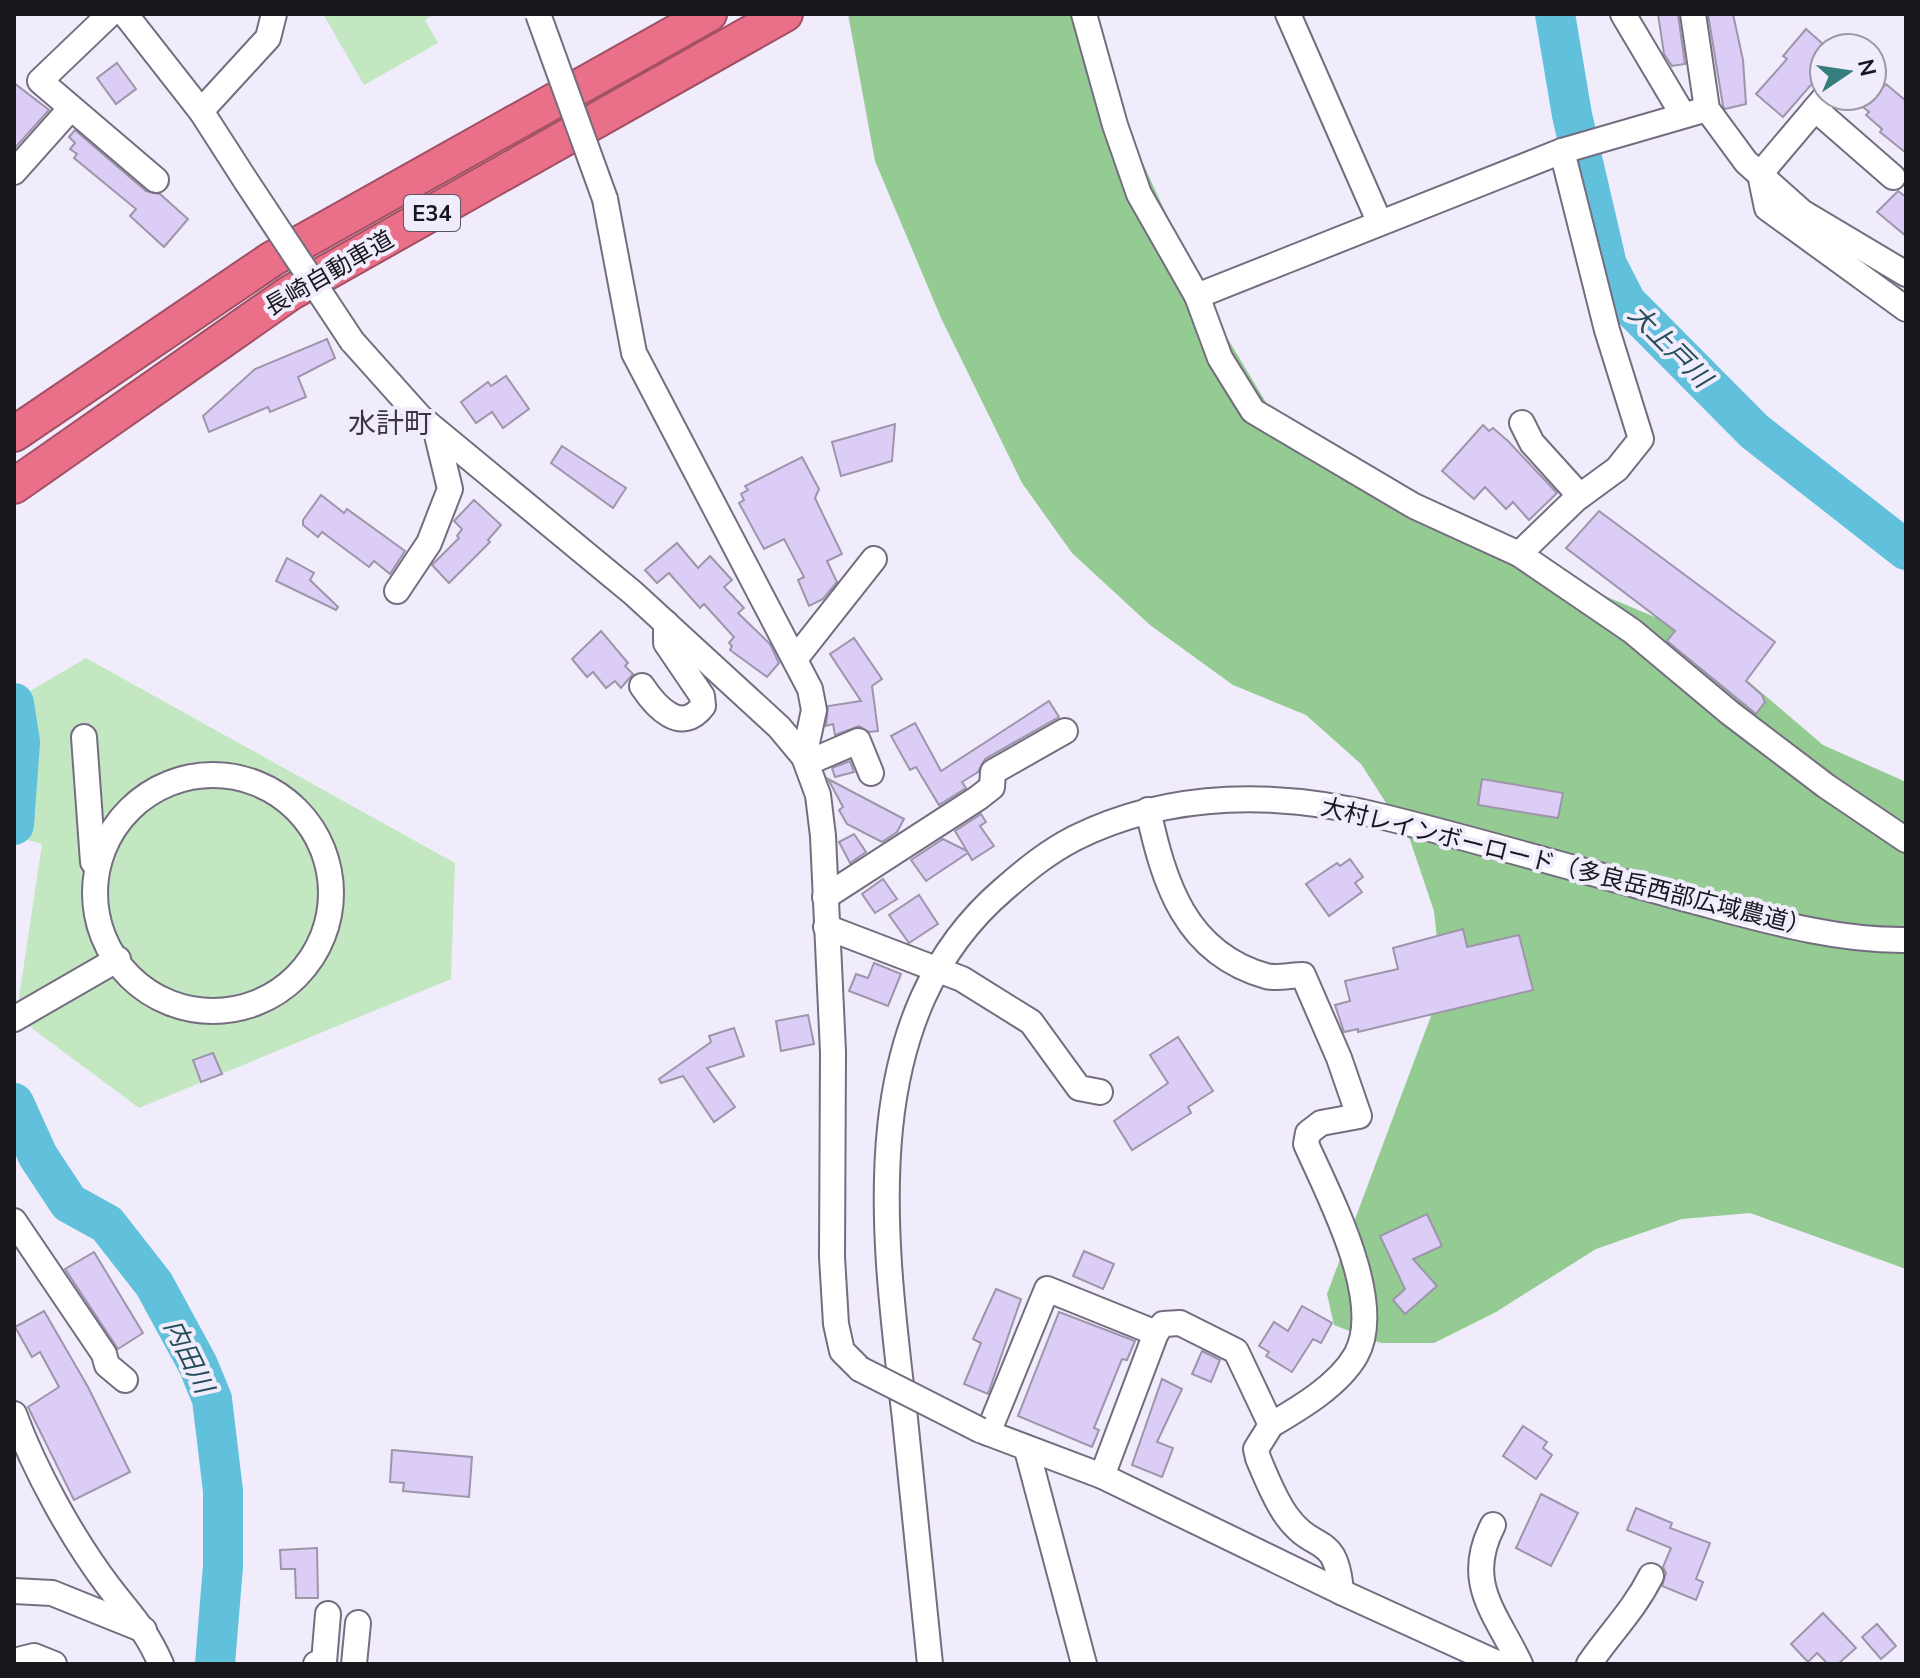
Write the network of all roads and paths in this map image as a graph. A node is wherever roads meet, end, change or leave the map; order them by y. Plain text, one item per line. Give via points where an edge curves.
1 (110, 14) edge
2 (125, 14) edge
3 (274, 14) edge
4 (538, 14) edge
5 (709, 14) edge
6 (785, 14) edge
7 (1084, 14) edge
8 (1288, 14) edge
9 (1623, 14) edge
10 (1693, 14) edge
11 (71, 108) junction
12 (1707, 109) junction
13 (201, 111) junction
14 (1812, 112) edge
15 (1829, 112) edge
16 (1683, 115) junction
17 (1562, 151) junction
18 (14, 172) edge
19 (1760, 174) junction
20 (1893, 177) dead end
21 (156, 180) dead end
22 (1379, 221) junction
23 (1904, 269) edge
24 (1197, 296) junction
25 (1906, 309) edge
26 (1522, 423) dead end
27 (436, 431) junction
28 (14, 434) edge
29 (14, 486) edge
30 (1580, 496) junction
31 (1519, 554) junction
32 (874, 559) dead end
33 (397, 591) dead end
34 (666, 623) junction
35 (795, 659) junction
36 (642, 686) dead end
37 (1065, 731) dead end
38 (84, 737) dead end
39 (806, 760) junction
40 (871, 773) dead end
41 (1148, 810) junction
42 (1906, 840) edge
43 (95, 888) junction
44 (825, 897) junction
45 (826, 927) junction
46 (1906, 940) edge
47 (118, 959) junction
48 (934, 971) junction
49 (15, 1018) edge
50 (1100, 1092) dead end
51 (14, 1221) edge
52 (1156, 1333) junction
53 (125, 1380) dead end
54 (14, 1414) edge
55 (1271, 1425) junction
56 (984, 1432) junction
57 (1027, 1450) junction
58 (1102, 1476) junction
59 (1493, 1525) dead end
60 (1651, 1576) dead end
61 (14, 1591) edge
62 (1341, 1592) junction
63 (328, 1614) dead end
64 (358, 1623) dead end
65 (145, 1630) junction
66 (14, 1661) edge
67 (1489, 1662) edge
68 (54, 1664) edge
69 (161, 1664) edge
70 (316, 1664) edge
71 (354, 1664) edge
72 (930, 1664) edge
73 (1084, 1664) edge
74 (1520, 1664) edge
75 (1589, 1664) edge

1 - 11 street via 40,81
2 - 13 street
3 - 13 street via 268,38
4 - 35 street, bridge via 605,199 634,353
5 - 28 highway, 長崎自動車道 / E34 via 272,259
6 - 29 highway, 長崎自動車道 / E34 via 290,293
7 - 24 street via 1139,194
8 - 22 street
9 - 16 street
10 - 12 street
11 - 18 street
11 - 21 street
12 - 16 street
12 - 19 street
13 - 27 street, bridge via 352,341
14 - 19 street
15 - 20 street
16 - 17 street
17 - 22 street
17 - 30 street via 1641,439 1617,469
19 - 23 street via 1802,212
19 - 25 street via 1767,208
22 - 24 street
24 - 31 street via 1220,358 1253,411 1414,506
26 - 30 street via 1532,443
27 - 33 street via 450,489 429,543
27 - 34 street
30 - 31 street
31 - 42 street via 1632,631 1730,713
32 - 35 street
34 - 36 street via 666,643 702,696 703,706 687,719 676,719 661,711
34 - 39 street via 779,727
35 - 39 street via 814,710
37 - 44 street via 993,772 992,787 978,798
38 - 43 street
39 - 40 street via 858,741
39 - 44 street via 818,795
41 - 46 street, 大村レインボーロード（多良岳西部広域農道） via 1206,800 1300,801 1335,807 1737,912 1862,940
41 - 48 street, 大村レインボーロード（多良岳西部広域農道） via 1107,822 1046,853 981,908
41 - 55 street via 1169,890 1189,926 1224,956 1267,977 1303,975 1359,1116 1321,1123 1308,1133 1306,1144 1358,1274 1363,1326 1356,1356 1335,1380
43 - 47 street via 92,905 98,927
43 - 47 street via 106,838 118,819 180,778 200,773 270,787 286,796 329,859 334,879 319,954 310,967 249,1007 228,1013 158,1000 140,992
44 - 45 street
45 - 48 street
45 - 56 street, bridge via 833,1052 832,1257 842,1351 860,1369
47 - 49 street
48 - 50 street via 962,979 1031,1022 1079,1088
48 - 72 street, 大村レインボーロード（多良岳西部広域農道） via 903,1053 890,1120 887,1196 888,1274
51 - 53 street via 107,1365
52 - 55 street via 1163,1324 1180,1323 1236,1351
52 - 56 street via 1047,1289
52 - 58 street
54 - 65 street via 53,1496 108,1586
55 - 62 street via 1256,1449 1262,1469 1287,1515 1336,1556
56 - 57 street
57 - 58 street
57 - 73 street
58 - 62 street
59 - 74 street via 1481,1549 1483,1595
60 - 75 street via 1635,1609 1617,1623
61 - 65 street via 52,1593
62 - 67 street
63 - 70 street via 324,1662
64 - 71 street
65 - 69 street
66 - 68 street via 34,1656

